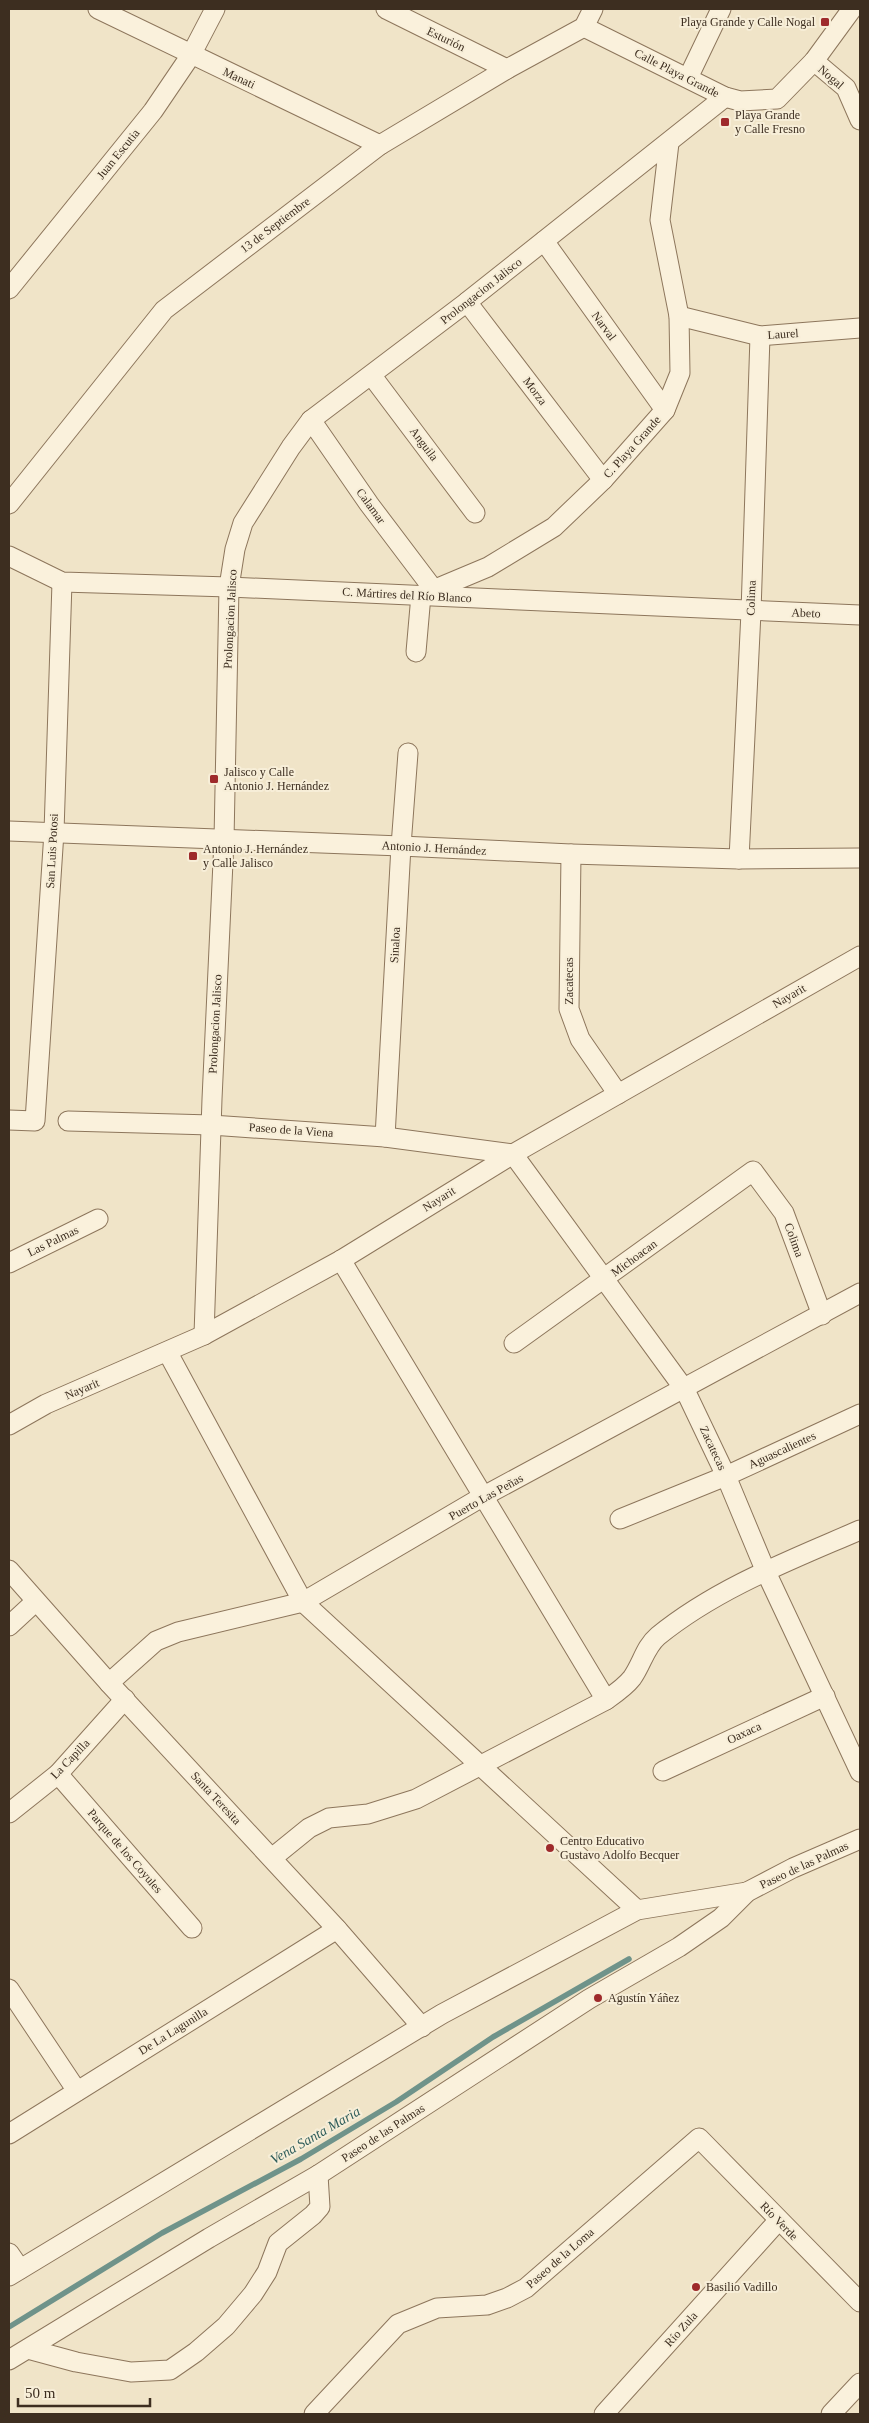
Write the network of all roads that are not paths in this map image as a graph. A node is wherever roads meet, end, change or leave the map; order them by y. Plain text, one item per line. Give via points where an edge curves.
1 (98, 9) edge
2 (215, 9) edge
3 (386, 9) edge
4 (593, 9) edge
5 (721, 9) edge
6 (852, 9) edge
7 (584, 27) junction
8 (191, 55) junction
9 (814, 61) junction
10 (507, 69) junction
11 (688, 78) junction
12 (725, 97) junction
13 (860, 120) edge
14 (669, 143) junction
15 (380, 145) junction
16 (544, 241) junction
17 (9, 289) edge
18 (467, 302) junction
19 (679, 316) junction
20 (860, 328) edge
21 (760, 336) junction
22 (372, 376) junction
23 (665, 410) junction
24 (311, 420) junction
25 (603, 480) junction
26 (9, 504) edge
27 (476, 513) dead end
28 (9, 556) edge
29 (62, 582) junction
30 (229, 587) junction
31 (427, 592) junction
32 (751, 612) junction
33 (860, 615) edge
34 (416, 652) dead end
35 (408, 753) dead end
36 (9, 831) edge
37 (54, 832) junction
38 (224, 840) junction
39 (401, 846) junction
40 (571, 854) junction
41 (860, 858) edge
42 (739, 859) junction
43 (860, 956) edge
44 (618, 1094) junction
45 (9, 1120) edge
46 (68, 1121) dead end
47 (211, 1125) junction
48 (385, 1136) junction
49 (514, 1154) junction
50 (754, 1171) joint
51 (98, 1219) dead end
52 (341, 1260) junction
53 (9, 1263) edge
54 (605, 1279) junction
55 (860, 1293) edge
56 (822, 1315) junction
57 (204, 1336) junction
58 (514, 1343) dead end
59 (168, 1353) junction
60 (685, 1390) junction
61 (860, 1414) edge
62 (9, 1425) edge
63 (726, 1476) junction
64 (482, 1497) junction
65 (620, 1519) dead end
66 (860, 1530) edge
67 (9, 1570) edge
68 (766, 1572) junction
69 (35, 1602) junction
70 (303, 1602) junction
71 (9, 1626) edge
72 (109, 1683) junction
73 (825, 1696) junction
74 (125, 1699) junction
75 (606, 1700) junction
76 (478, 1766) junction
77 (663, 1771) dead end
78 (860, 1772) edge
79 (58, 1774) junction
80 (9, 1813) edge
81 (860, 1839) edge
82 (272, 1858) junction
83 (747, 1892) junction
84 (637, 1910) junction
85 (192, 1928) dead end
86 (337, 1930) junction
87 (9, 1988) edge
88 (422, 2026) junction
89 (77, 2091) junction
90 (9, 2134) edge
91 (699, 2138) joint
92 (318, 2175) junction
93 (778, 2221) junction
94 (9, 2253) edge
95 (14, 2272) edge
96 (860, 2302) edge
97 (28, 2349) junction
98 (9, 2360) edge
99 (860, 2383) edge
100 (314, 2414) edge
101 (604, 2414) edge
102 (831, 2414) edge

1 - 8 street, Manati
2 - 8 street, Juan Escutia
3 - 10 street, Esturión
4 - 7 street
5 - 11 street
6 - 9 street, Calle Playa Grande
7 - 10 street, 13 de Septiembre
7 - 11 street, Calle Playa Grande
8 - 15 street, Manati
8 - 17 street, Juan Escutia via 153,111
9 - 12 street, Calle Playa Grande via 777,99 740,102
9 - 13 street, Nogal via 846,88
10 - 15 street, 13 de Septiembre
11 - 12 street, Calle Playa Grande
12 - 14 street, Prolongacion Jalisco
14 - 16 street, Prolongacion Jalisco
14 - 19 street, C. Playa Grande via 660,220
15 - 26 street, 13 de Septiembre via 164,310
16 - 18 street, Prolongacion Jalisco
16 - 23 street, Narval
18 - 22 street, Prolongacion Jalisco
18 - 25 street, Morza
19 - 21 street, Laurel
19 - 23 street, C. Playa Grande via 680,373
20 - 21 street, Laurel
21 - 32 street, Colima
22 - 24 street, Prolongacion Jalisco
22 - 27 street, Anguila
23 - 25 street, C. Playa Grande
24 - 30 street, Prolongacion Jalisco via 243,523
24 - 31 street, Calamar
25 - 31 street, C. Playa Grande via 554,527 488,567
28 - 29 street
29 - 30 street, C. Mártires del Río Blanco
29 - 37 street, San Luis Potosi
30 - 31 street, C. Mártires del Río Blanco
30 - 38 street, Prolongacion Jalisco
31 - 32 street, C. Mártires del Río Blanco
31 - 34 street
32 - 33 street, Abeto
32 - 42 street, Colima
35 - 39 street, Sinaloa
36 - 37 street, Antonio J. Hernández
37 - 38 street, Antonio J. Hernández
37 - 45 street, San Luis Potosi via 35,1121
38 - 39 street, Antonio J. Hernández
38 - 47 street, Prolongacion Jalisco
39 - 40 street, Antonio J. Hernández
39 - 48 street, Sinaloa
40 - 42 street, Antonio J. Hernández
40 - 44 street, Zacatecas via 569,1009 580,1039
41 - 42 street, Antonio J. Hernández
43 - 44 street, Nayarit
44 - 49 street, Nayarit
46 - 47 street, Paseo de la Viena
47 - 48 street, Paseo de la Viena
47 - 57 street, Prolongacion Jalisco
48 - 49 street, Paseo de la Viena
49 - 52 street, Nayarit
49 - 54 street, Zacatecas
50 - 54 street, Michoacan
50 - 56 street, Colima via 784,1213
51 - 53 street, Las Palmas
52 - 57 street, Nayarit
52 - 64 street
54 - 58 street, Michoacan
54 - 60 street, Zacatecas
55 - 56 street, Puerto Las Peñas
56 - 60 street, Puerto Las Peñas
57 - 59 street, Nayarit
59 - 62 street, Nayarit via 46,1404
59 - 70 street
60 - 63 street, Zacatecas
60 - 64 street, Puerto Las Peñas
61 - 63 street, Aguascalientes
63 - 65 street, Aguascalientes
63 - 68 street, Zacatecas
64 - 70 street, Puerto Las Peñas
64 - 75 street
66 - 68 street
67 - 69 street, Santa Teresita
68 - 73 street, Zacatecas
68 - 75 street via 683,1616 651,1642 632,1677
69 - 71 street
69 - 72 street, Santa Teresita
70 - 72 street, Puerto Las Peñas via 178,1632 156,1641
70 - 76 street
72 - 74 street, Santa Teresita
73 - 77 street, Oaxaca
73 - 78 street, Zacatecas
74 - 79 street, La Capilla
74 - 82 street, Santa Teresita
75 - 76 street
76 - 82 street via 416,1799 368,1814 329,1818 309,1828
76 - 84 street
79 - 80 street, La Capilla
79 - 85 street, Parque de los Coyules
81 - 83 street, Paseo de las Palmas via 792,1868
82 - 86 street, Santa Teresita
83 - 84 street, Paseo de las Palmas
83 - 92 street, Paseo de las Palmas via 721,1918 679,1947 589,1999
84 - 88 street, Paseo de las Palmas
86 - 88 street, Santa Teresita
86 - 89 street, De La Lagunilla
87 - 89 street
88 - 95 street, Paseo de las Palmas
89 - 90 street, De La Lagunilla
91 - 93 street, Río Verde
91 - 100 street, Paseo de la Loma via 526,2288 487,2305 437,2308 398,2324
92 - 97 street, Paseo de las Palmas
92 - 97 street via 320,2207 278,2243 267,2272 226,2326 170,2370 131,2372
93 - 96 street, Río Verde
93 - 101 street, Río Zula
94 - 95 street
97 - 98 street, Paseo de las Palmas
99 - 102 street

